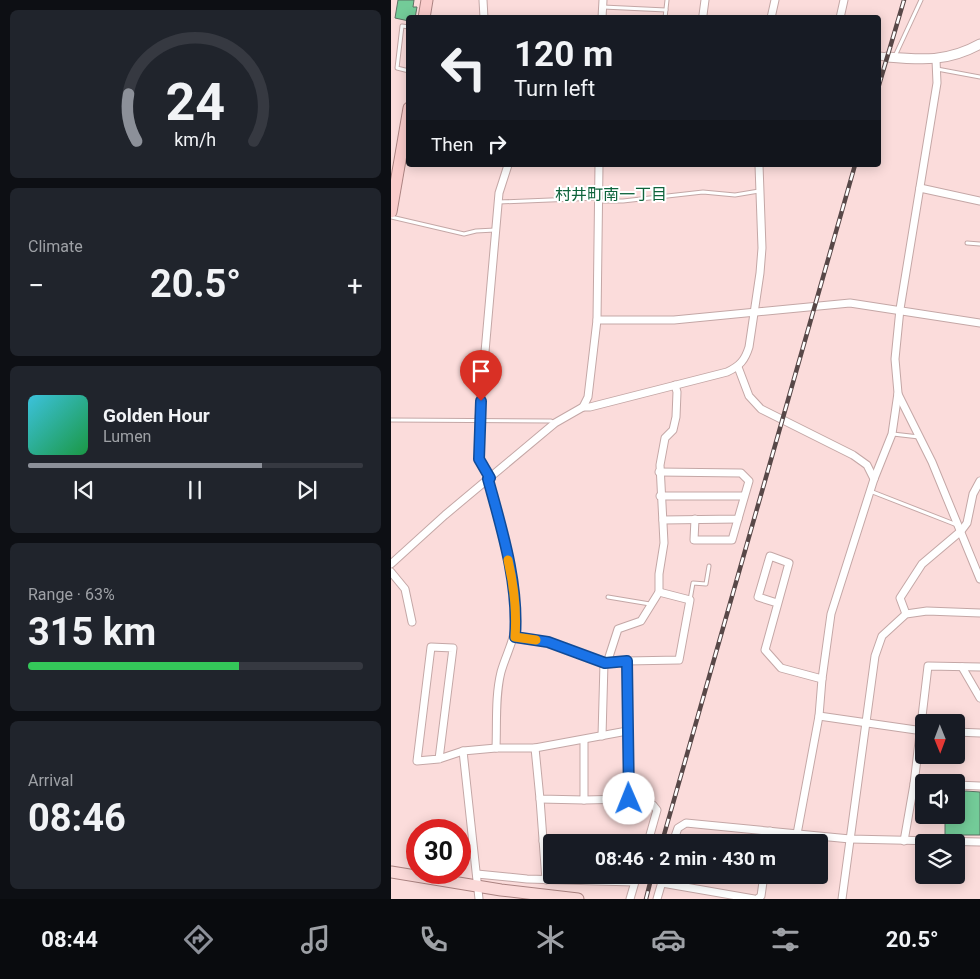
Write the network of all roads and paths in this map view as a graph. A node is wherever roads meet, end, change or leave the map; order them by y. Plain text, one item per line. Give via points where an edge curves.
1 (427, 0) edge
2 (483, 0) edge
3 (667, 0) edge
4 (705, 0) edge
5 (775, 0) edge
6 (844, 0) edge
7 (921, 0) edge
8 (603, 3) edge
9 (666, 10) junction
10 (424, 15) edge
11 (484, 15) edge
12 (665, 15) edge
13 (703, 15) dead end
14 (772, 15) edge
15 (840, 15) edge
16 (406, 27) edge
17 (980, 44) edge
18 (886, 57) edge
19 (937, 64) junction
20 (406, 70) edge
21 (980, 77) edge
22 (406, 140) edge
23 (507, 167) edge
24 (599, 167) edge
25 (759, 167) edge
26 (394, 179) edge
27 (920, 188) junction
28 (760, 191) junction
29 (599, 199) junction
30 (980, 201) edge
31 (498, 202) junction
32 (391, 212) edge
33 (391, 217) edge
34 (497, 230) junction
35 (967, 243) dead end
36 (980, 244) edge
37 (900, 309) junction
38 (753, 312) junction
39 (597, 320) junction
40 (980, 323) edge
41 (738, 367) junction
42 (675, 385) junction
43 (898, 393) junction
44 (583, 407) junction
45 (391, 420) edge
46 (479, 420) junction
47 (555, 423) junction
48 (892, 434) junction
49 (919, 437) junction
50 (659, 472) junction
51 (489, 478) junction
52 (874, 479) junction
53 (980, 481) edge
54 (870, 491) junction
55 (661, 496) junction
56 (744, 496) junction
57 (695, 519) junction
58 (738, 519) junction
59 (663, 520) junction
60 (960, 529) junction
61 (391, 564) edge
62 (709, 566) dead end
63 (978, 568) edge
64 (391, 572) edge
65 (980, 579) edge
66 (659, 592) junction
67 (608, 597) dead end
68 (690, 600) junction
69 (777, 603) junction
70 (650, 604) junction
71 (980, 613) edge
72 (906, 614) junction
73 (412, 622) dead end
74 (515, 637) junction
75 (627, 661) junction
76 (606, 663) junction
77 (962, 667) junction
78 (980, 667) edge
79 (822, 679) junction
80 (980, 698) edge
81 (924, 714) edge
82 (819, 716) junction
83 (867, 724) junction
84 (915, 730) edge
85 (627, 731) junction
86 (965, 732) edge
87 (980, 733) edge
88 (602, 736) junction
89 (584, 740) junction
90 (496, 748) junction
91 (535, 748) junction
92 (463, 751) junction
93 (439, 759) junction
94 (916, 764) edge
95 (913, 784) joint
96 (965, 785) edge
97 (980, 786) edge
98 (540, 799) junction
99 (629, 799) junction
100 (584, 800) junction
101 (771, 831) junction
102 (650, 834) edge
103 (675, 834) edge
104 (770, 834) edge
105 (797, 834) joint
106 (828, 837) edge
107 (850, 839) junction
108 (543, 841) edge
109 (904, 841) junction
110 (980, 842) edge
111 (391, 872) edge
112 (477, 874) junction
113 (543, 880) edge
114 (634, 884) edge
115 (661, 884) edge
116 (667, 884) edge
117 (763, 884) edge
118 (478, 886) junction
119 (479, 899) edge
120 (578, 899) edge
121 (630, 899) edge
122 (657, 899) edge
123 (755, 899) edge
124 (842, 899) edge

1 - 10 highway
2 - 11 street
3 - 9 lane
4 - 13 street
5 - 14 street
6 - 15 street
7 - 18 lane via 911,24
8 - 9 lane
9 - 12 lane
16 - 20 lane via 402,26 397,68
17 - 19 street
18 - 19 street
19 - 21 lane
19 - 27 street via 937,83
22 - 26 highway
23 - 31 street
24 - 29 street
25 - 28 street
26 - 32 highway
27 - 30 street
27 - 37 street
28 - 29 lane via 735,195 703,192 623,201
28 - 38 street via 761,256
29 - 31 lane
29 - 39 street
31 - 34 street
33 - 34 lane via 464,234
34 - 46 street
35 - 36 lane
37 - 38 street via 850,303
37 - 40 street
37 - 43 street via 895,359
38 - 39 street via 674,320
38 - 41 street via 749,347
39 - 44 street via 591,384
41 - 42 street
41 - 52 street via 749,396 761,409 853,455 867,465
42 - 44 street
42 - 50 street via 676,418 673,430 665,438
43 - 48 street
43 - 49 street
44 - 47 street
45 - 46 lane
46 - 47 lane
46 - 51 street via 479,459
47 - 51 street
48 - 49 lane
48 - 52 street
49 - 60 street
50 - 55 street
50 - 56 street via 741,473 749,481
51 - 61 street
51 - 74 street via 514,588
52 - 54 street
53 - 60 street via 973,494 967,523
54 - 60 lane
54 - 79 street via 831,614
55 - 56 street
55 - 59 street
56 - 58 street
57 - 58 street
57 - 58 street via 694,540 732,540
57 - 59 street
59 - 66 street
60 - 63 street
60 - 72 street via 921,564 900,598
62 - 68 lane via 706,584 693,583
63 - 65 street
64 - 73 street via 405,589
66 - 68 street
66 - 70 street
67 - 70 lane
68 - 75 street via 679,660
69 - 69 street via 789,563 770,556 758,597
69 - 79 street via 765,650 781,668
70 - 76 street via 641,621 618,629
71 - 72 street via 927,611
72 - 83 street via 882,636 875,656
74 - 76 street via 548,642
74 - 90 street via 501,671
75 - 76 street
75 - 85 street
76 - 88 street
77 - 78 street
77 - 80 street
77 - 81 street via 928,666
79 - 82 street
82 - 83 street
82 - 105 street
83 - 84 street
83 - 107 street
85 - 88 street
85 - 99 street
86 - 87 street
88 - 89 street
89 - 91 street
89 - 100 street
90 - 91 street
90 - 92 street
91 - 98 street
92 - 93 street
92 - 112 street
93 - 93 street via 417,761 431,647 453,648
94 - 95 street
95 - 109 street
96 - 97 street
98 - 100 street
98 - 108 street
99 - 100 street
99 - 102 street via 653,805 657,810
101 - 103 street via 686,823 677,828
101 - 104 street
101 - 105 street
106 - 107 street
107 - 109 street
107 - 124 street
109 - 110 street
111 - 118 main road
112 - 113 street
112 - 118 street
114 - 121 street
115 - 122 street
116 - 123 street
117 - 123 street via 761,896
118 - 119 street
118 - 120 main road

